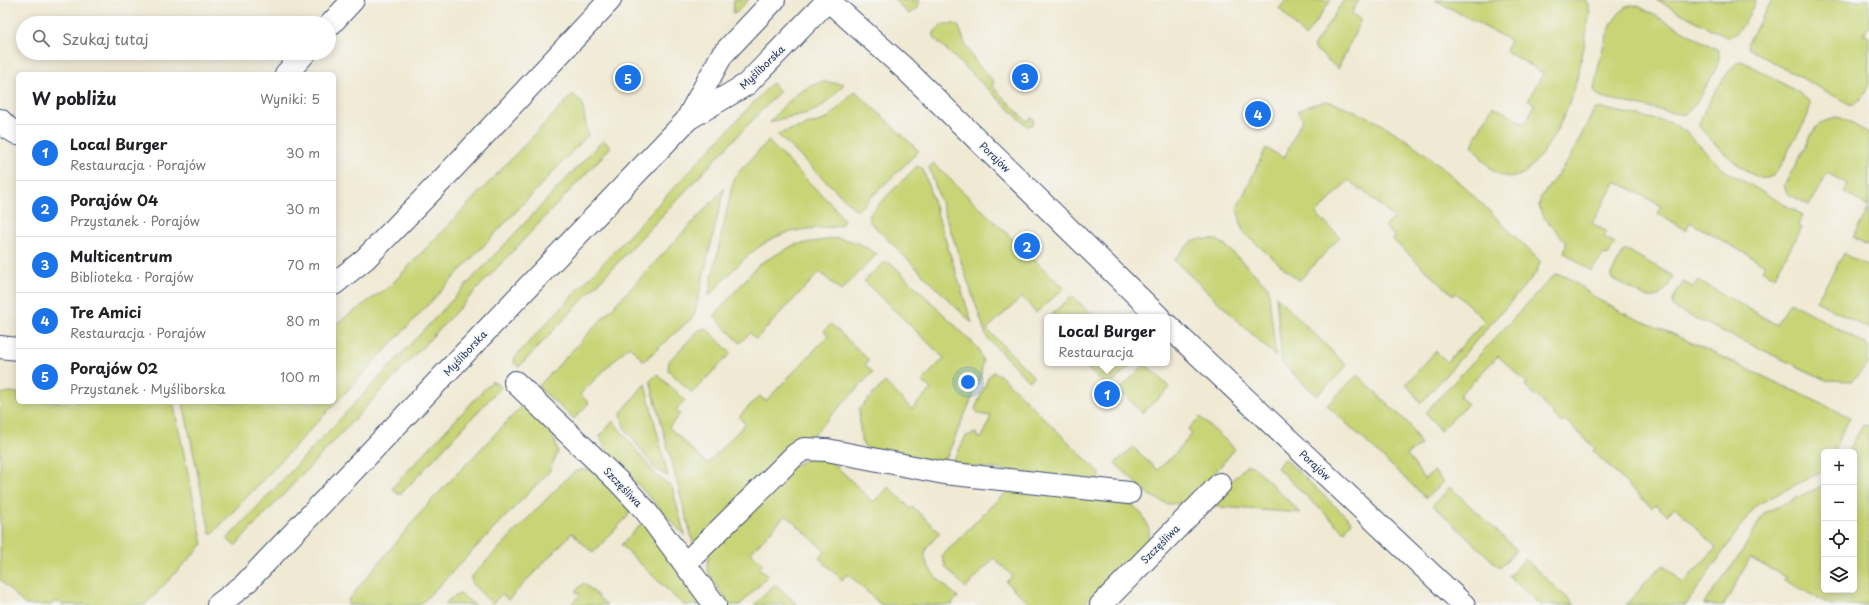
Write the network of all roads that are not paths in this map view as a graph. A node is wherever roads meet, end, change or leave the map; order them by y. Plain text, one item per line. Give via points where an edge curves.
1 (353, 0) edge
2 (610, 0) edge
3 (774, 0) edge
4 (828, 0) edge
5 (336, 18) edge
6 (299, 60) edge
7 (288, 72) edge
8 (0, 120) edge
9 (686, 121) junction
10 (16, 133) edge
11 (336, 282) edge
12 (1156, 314) edge
13 (1170, 328) edge
14 (0, 347) edge
15 (16, 350) edge
16 (515, 382) dead end
17 (1220, 484) dead end
18 (1129, 493) dead end
19 (686, 563) junction
20 (244, 585) junction
21 (218, 605) edge
22 (234, 605) edge
23 (715, 605) edge
24 (1100, 605) edge
25 (1464, 605) edge

1 - 5 street
2 - 11 street via 437,185 365,259
3 - 9 street, Myśliborska via 722,56
4 - 9 street, Myśliborska via 747,84
4 - 12 street, Porajów via 904,68
6 - 7 street
8 - 10 street
9 - 20 street, Myśliborska
13 - 25 street, Porajów
14 - 15 street
16 - 19 street, Szczęśliwa via 644,510
17 - 24 street, Szczęśliwa
18 - 19 street via 944,472 827,450 804,449
19 - 23 street, Szczęśliwa
20 - 21 street, Myśliborska
20 - 22 street, Myśliborska

